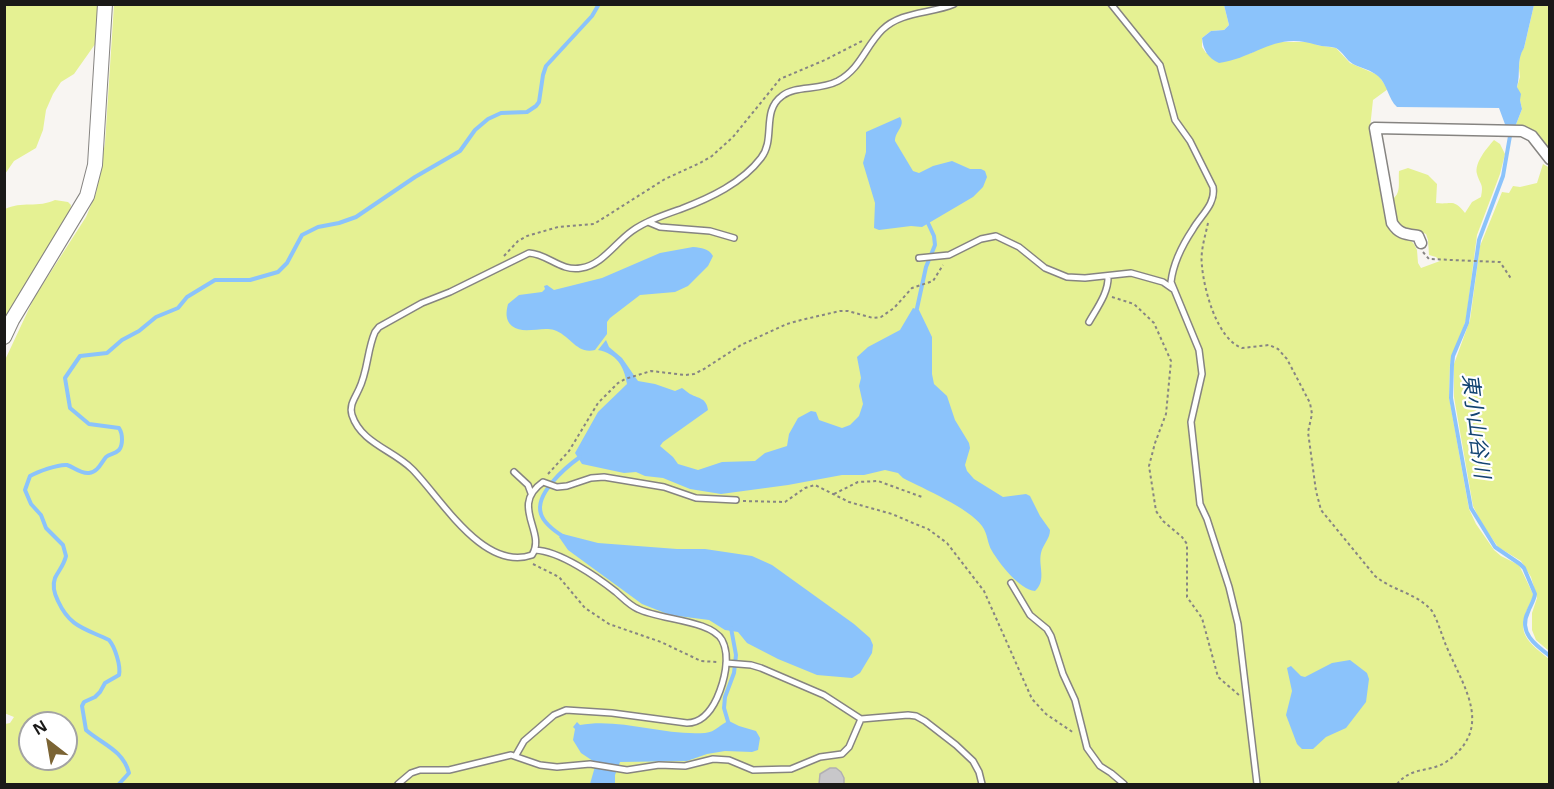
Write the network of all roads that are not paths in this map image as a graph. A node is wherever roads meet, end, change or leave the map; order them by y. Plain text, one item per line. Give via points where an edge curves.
1 (105, 4) edge
2 (954, 4) edge
3 (1111, 4) edge
4 (1550, 159) edge
5 (648, 222) junction
6 (734, 238) dead end
7 (1421, 243) road end
8 (919, 258) dead end
9 (1108, 276) junction
10 (1173, 290) junction
11 (1089, 322) dead end
12 (4, 337) edge
13 (514, 472) dead end
14 (531, 493) junction
15 (736, 500) road end
16 (534, 553) junction
17 (1011, 583) dead end
18 (728, 663) junction
19 (861, 719) junction
20 (516, 755) junction
21 (398, 784) edge
22 (982, 784) edge
23 (1124, 784) edge
24 (1257, 784) edge

1 - 12 main road via 95,165 87,196
2 - 5 lane via 892,23 880,32 845,77 822,88 789,91 780,97 770,114 766,150 754,166 705,199
3 - 10 lane via 1160,65 1175,120 1213,187 1209,206 1193,228 1173,272
4 - 7 street via 1532,136 1522,131 1375,128 1392,223 1404,234 1418,236
5 - 6 lane
5 - 16 lane via 600,259 580,268 568,268 529,253 422,303 379,327 372,340 363,380 351,404 357,424 369,440 412,470 474,538 507,557 518,559
8 - 9 lane via 946,255 996,236 1019,247 1045,268 1067,277
9 - 10 lane via 1131,273 1163,282
9 - 11 lane via 1108,285
10 - 24 lane via 1199,350 1202,374 1191,422 1200,504 1238,624
13 - 14 lane
14 - 15 lane via 544,482 557,487 604,477 664,487 696,498
14 - 16 lane via 528,509 536,542
16 - 18 lane via 552,554 578,567 638,609 710,629 722,640
17 - 23 lane via 1030,615 1051,636 1093,759
18 - 19 lane via 761,668 824,695
18 - 20 lane via 717,699 698,721 566,710 554,715 524,741
19 - 20 lane via 842,754 820,757 791,769 753,770 729,760 713,759 685,766 619,770 595,765 556,767
19 - 22 lane via 916,716 973,761
20 - 21 lane via 449,770 420,770

